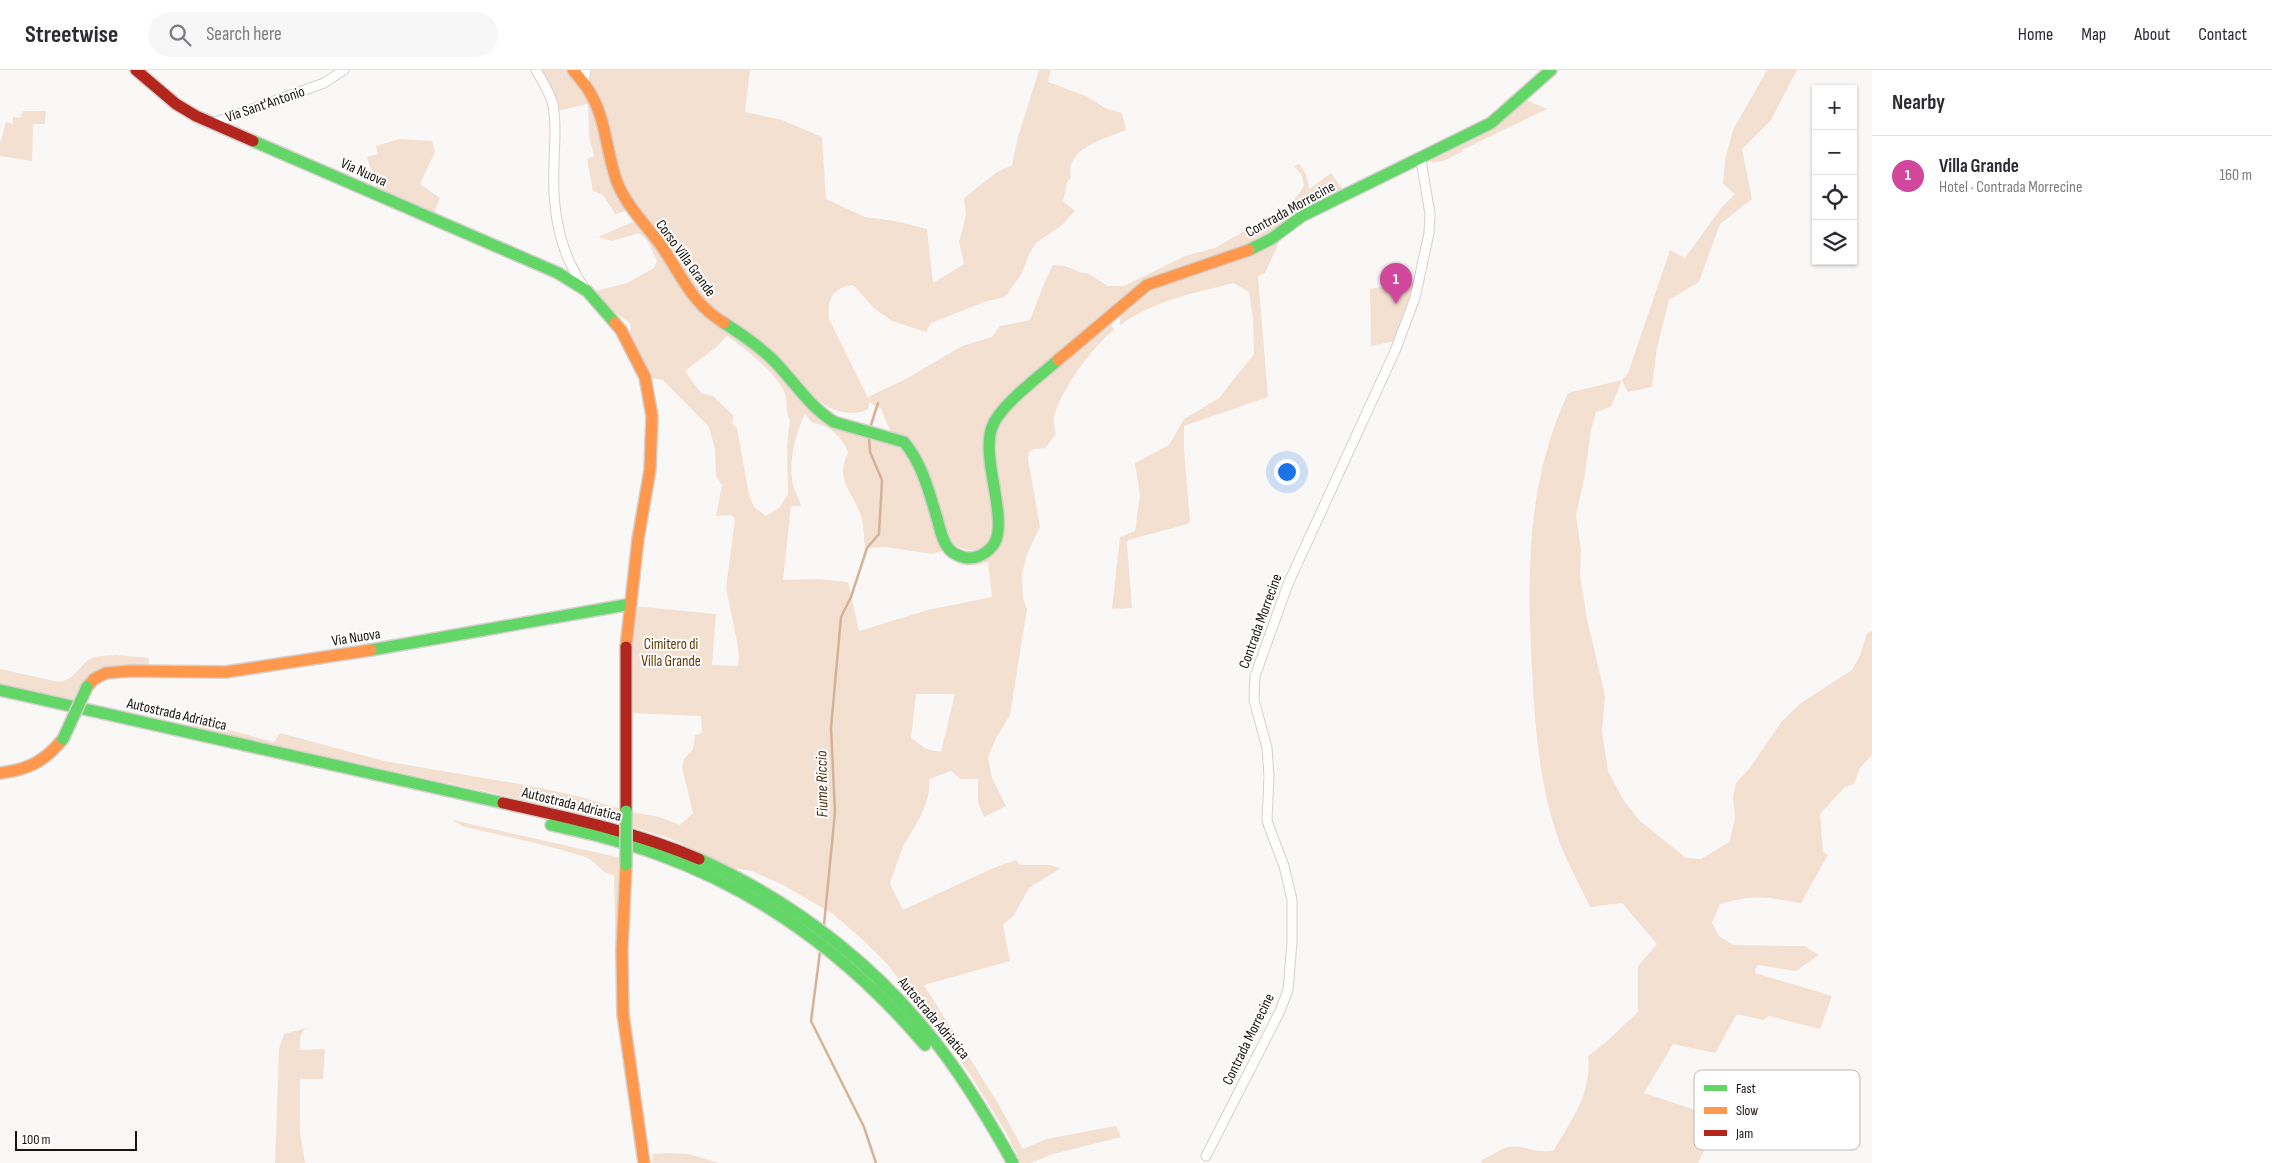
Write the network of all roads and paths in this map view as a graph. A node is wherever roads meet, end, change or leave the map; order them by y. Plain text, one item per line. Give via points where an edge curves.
1 (136, 70) edge
2 (344, 70) edge
3 (536, 70) edge
4 (572, 70) edge
5 (1551, 70) edge
6 (585, 76) edge
7 (212, 123) junction
8 (1421, 160) junction
9 (587, 291) junction
10 (834, 422) joint
11 (631, 604) junction
12 (0, 690) edge
13 (0, 702) edge
14 (0, 773) edge
15 (700, 866) junction
16 (1001, 1156) edge
17 (1206, 1156) dead end
18 (644, 1163) edge
19 (1013, 1163) edge

1 - 7 main road, Via Nuova via 176,104
2 - 7 street, Via Sant'Antonio via 324,83
3 - 9 street, Via Nuova via 553,105 554,196 561,238 575,275
4 - 6 main road, Corso Villa Grande
5 - 8 main road, Contrada Morrecine via 1491,124
6 - 10 main road, Corso Villa Grande via 601,113 613,169 632,211 661,247 700,306 761,349 814,408
7 - 9 main road, Via Nuova via 558,273
8 - 10 main road, Contrada Morrecine via 1302,216 1240,254 1147,285 1018,395 992,428 990,446 998,524 996,541 981,556 966,558 950,551 943,540 926,482 904,442
8 - 17 street, Contrada Morrecine via 1430,214 1415,298 1395,351 1288,584 1255,676 1254,700 1267,748 1267,821 1284,866 1292,900 1288,990
9 - 11 main road, Via Nuova via 606,310 625,337 645,377 650,399 653,435 650,470
11 - 14 main road, Via Nuova, bridge via 410,644 226,672 130,670 106,673 87,687 63,739 53,752 23,771
11 - 18 main road, Via Nuova, bridge via 626,651 626,865 621,962 625,1038
12 - 15 main road, Autostrada Adriatica via 584,821 656,842
13 - 15 main road, Autostrada Adriatica via 585,833
15 - 16 main road, Autostrada Adriatica via 816,941 920,1030
16 - 19 main road, Autostrada Adriatica

